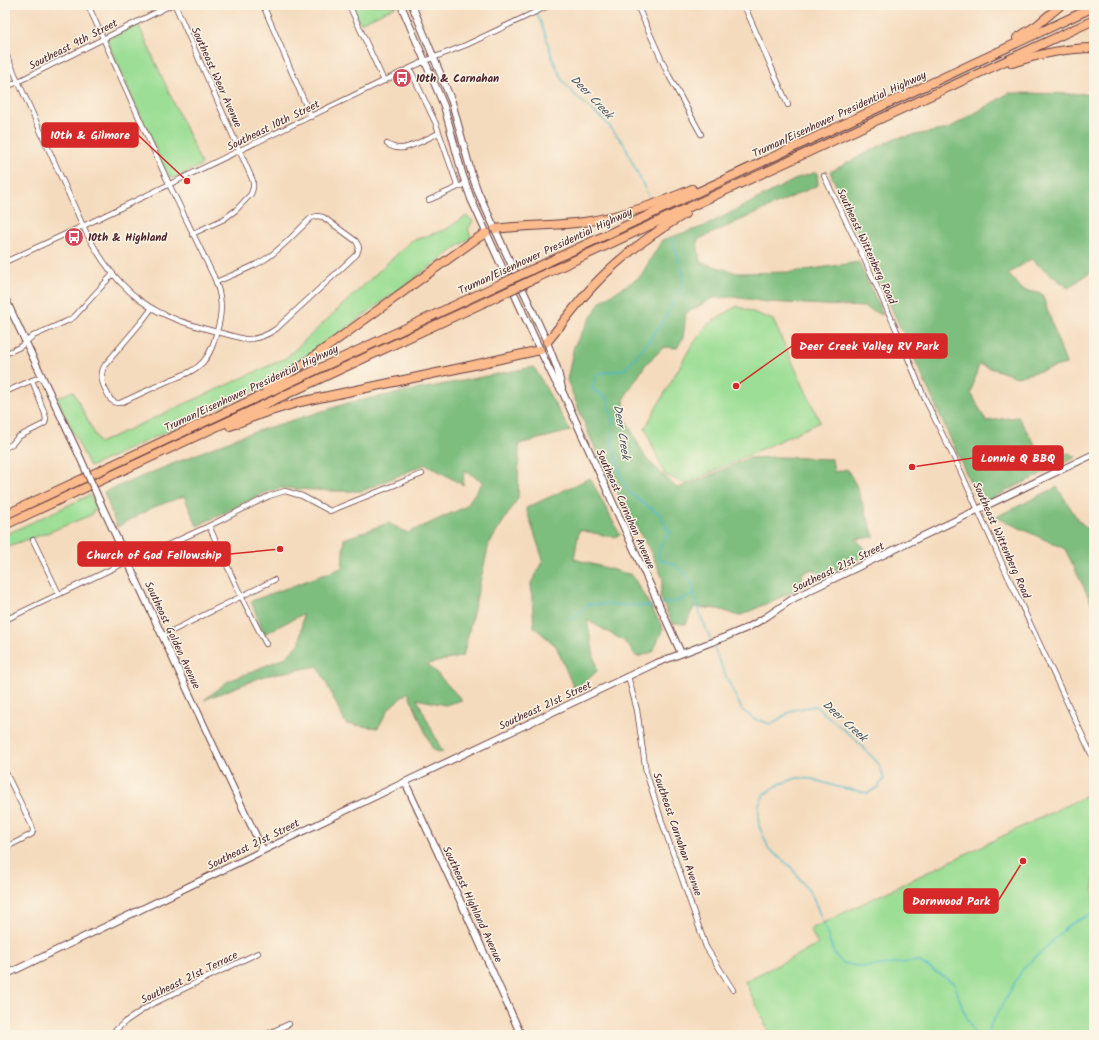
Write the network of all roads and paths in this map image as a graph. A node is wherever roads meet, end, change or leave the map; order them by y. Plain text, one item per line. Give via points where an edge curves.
1 (88, 5) edge
2 (171, 5) edge
3 (175, 5) edge
4 (263, 5) edge
5 (349, 5) edge
6 (401, 5) edge
7 (412, 5) edge
8 (637, 5) edge
9 (744, 5) edge
10 (1061, 5) edge
11 (548, 6) edge
12 (1094, 7) edge
13 (1094, 20) edge
14 (103, 39) junction
15 (1094, 48) edge
16 (5, 52) edge
17 (990, 56) junction
18 (434, 58) junction
19 (426, 61) junction
20 (410, 69) junction
21 (975, 75) junction
22 (18, 81) junction
23 (384, 81) junction
24 (5, 88) edge
25 (788, 105) dead end
26 (311, 117) junction
27 (439, 133) junction
28 (701, 134) dead end
29 (387, 144) dead end
30 (240, 151) junction
31 (750, 168) junction
32 (824, 176) dead end
33 (169, 184) junction
34 (465, 184) junction
35 (458, 187) junction
36 (728, 188) junction
37 (429, 200) dead end
38 (83, 226) junction
39 (495, 229) junction
40 (486, 233) junction
41 (192, 234) junction
42 (5, 262) edge
43 (113, 274) junction
44 (216, 282) junction
45 (5, 298) edge
46 (152, 308) junction
47 (217, 331) junction
48 (26, 342) junction
49 (547, 342) junction
50 (540, 350) junction
51 (5, 354) edge
52 (42, 376) junction
53 (32, 380) junction
54 (5, 392) edge
55 (563, 394) junction
56 (215, 417) junction
57 (5, 448) edge
58 (165, 451) junction
59 (1094, 454) edge
60 (422, 474) dead end
61 (978, 510) junction
62 (5, 515) edge
63 (5, 525) edge
64 (209, 526) junction
65 (33, 540) dead end
66 (128, 562) junction
67 (274, 580) dead end
68 (59, 594) junction
69 (241, 596) junction
70 (5, 620) edge
71 (162, 636) junction
72 (266, 644) dead end
73 (681, 654) junction
74 (628, 676) junction
75 (1094, 760) edge
76 (5, 771) edge
77 (405, 782) junction
78 (5, 848) edge
79 (263, 850) junction
80 (258, 953) dead end
81 (5, 975) edge
82 (733, 990) dead end
83 (289, 1024) dead end
84 (110, 1035) edge
85 (265, 1035) edge
86 (521, 1035) edge

1 - 14 street
2 - 14 street, Southeast 9th Street
3 - 30 street, Southeast Wear Avenue
4 - 26 street
5 - 23 street
6 - 19 street, Southeast Carnahan Avenue
7 - 18 street, Southeast Carnahan Avenue
8 - 28 street via 668,74
9 - 25 street
10 - 17 highway via 1036,26
11 - 18 street, Southeast 10th Street
12 - 17 highway, Truman/Eisenhower Presidential Highway
13 - 21 highway, Truman/Eisenhower Presidential Highway
14 - 22 street, Southeast 9th Street
14 - 33 street
15 - 21 highway via 1048,52
16 - 22 street
17 - 31 highway, Truman/Eisenhower Presidential Highway
18 - 19 street, Southeast 10th Street
18 - 39 street, Southeast Carnahan Avenue via 454,108 474,182
19 - 20 street, Southeast 10th Street
19 - 34 street, Southeast Carnahan Avenue via 444,106
20 - 23 street, Southeast 10th Street
20 - 27 street
21 - 36 highway, Truman/Eisenhower Presidential Highway
22 - 24 street, Southeast 9th Street
22 - 38 street
23 - 26 street, Southeast 10th Street
26 - 30 street, Southeast 10th Street
27 - 29 street via 405,148
27 - 35 street
30 - 33 street, Southeast 10th Street
30 - 41 street, Southeast Wear Avenue via 253,181 251,194 229,216
31 - 39 highway via 625,213 585,222
31 - 56 highway, Truman/Eisenhower Presidential Highway, bridge
32 - 61 street, Southeast Wittenberg Road
33 - 38 street, Southeast 10th Street
33 - 41 street
34 - 35 street
34 - 40 street, Southeast Carnahan Avenue
35 - 37 street
36 - 49 highway via 670,222 621,258 585,294
36 - 58 highway, Truman/Eisenhower Presidential Highway, bridge
38 - 42 street, Southeast 10th Street
38 - 43 street via 96,252
39 - 40 street
39 - 49 street, Southeast Carnahan Avenue
40 - 50 street, Southeast Carnahan Avenue
40 - 56 highway via 274,384
41 - 44 street
43 - 46 street via 129,291
43 - 48 street via 74,317 33,336
44 - 47 street via 221,305
44 - 47 street via 266,259 317,216 323,217 356,241 359,247 357,254 271,332 246,339
45 - 48 street, Southeast Golden Avenue
46 - 47 street via 180,321
46 - 47 street via 102,370 102,382 114,402 120,403 196,368 212,348
48 - 51 street
48 - 52 street, Southeast Golden Avenue
49 - 50 street
49 - 55 street, Southeast Carnahan Avenue
50 - 55 street, Southeast Carnahan Avenue
50 - 58 highway via 300,402 261,414
52 - 53 street
52 - 66 street, Southeast Golden Avenue, bridge
53 - 54 street
53 - 57 street via 46,419 45,423 18,437
55 - 73 street, Southeast Carnahan Avenue
56 - 62 highway, Truman/Eisenhower Presidential Highway
58 - 63 highway, Truman/Eisenhower Presidential Highway
59 - 61 street, Southeast 21st Street
60 - 64 street via 330,511 302,496 285,491 269,496
61 - 73 street, Southeast 21st Street via 806,592 754,624
61 - 75 street, Southeast Wittenberg Road
64 - 66 street
64 - 69 street
65 - 68 street
66 - 68 street
66 - 71 street, Southeast Golden Avenue
67 - 69 street
68 - 70 street
69 - 71 street
69 - 72 street
71 - 79 street, Southeast Golden Avenue
73 - 74 street, Southeast 21st Street
74 - 77 street, Southeast 21st Street
74 - 82 street, Southeast Carnahan Avenue via 637,710 646,772 663,825 706,947
76 - 78 street via 33,830 27,838
77 - 79 street, Southeast 21st Street
77 - 86 street, Southeast Highland Avenue
79 - 81 street, Southeast 21st Street
80 - 84 street, Southeast 21st Terrace via 150,1005
83 - 85 street

